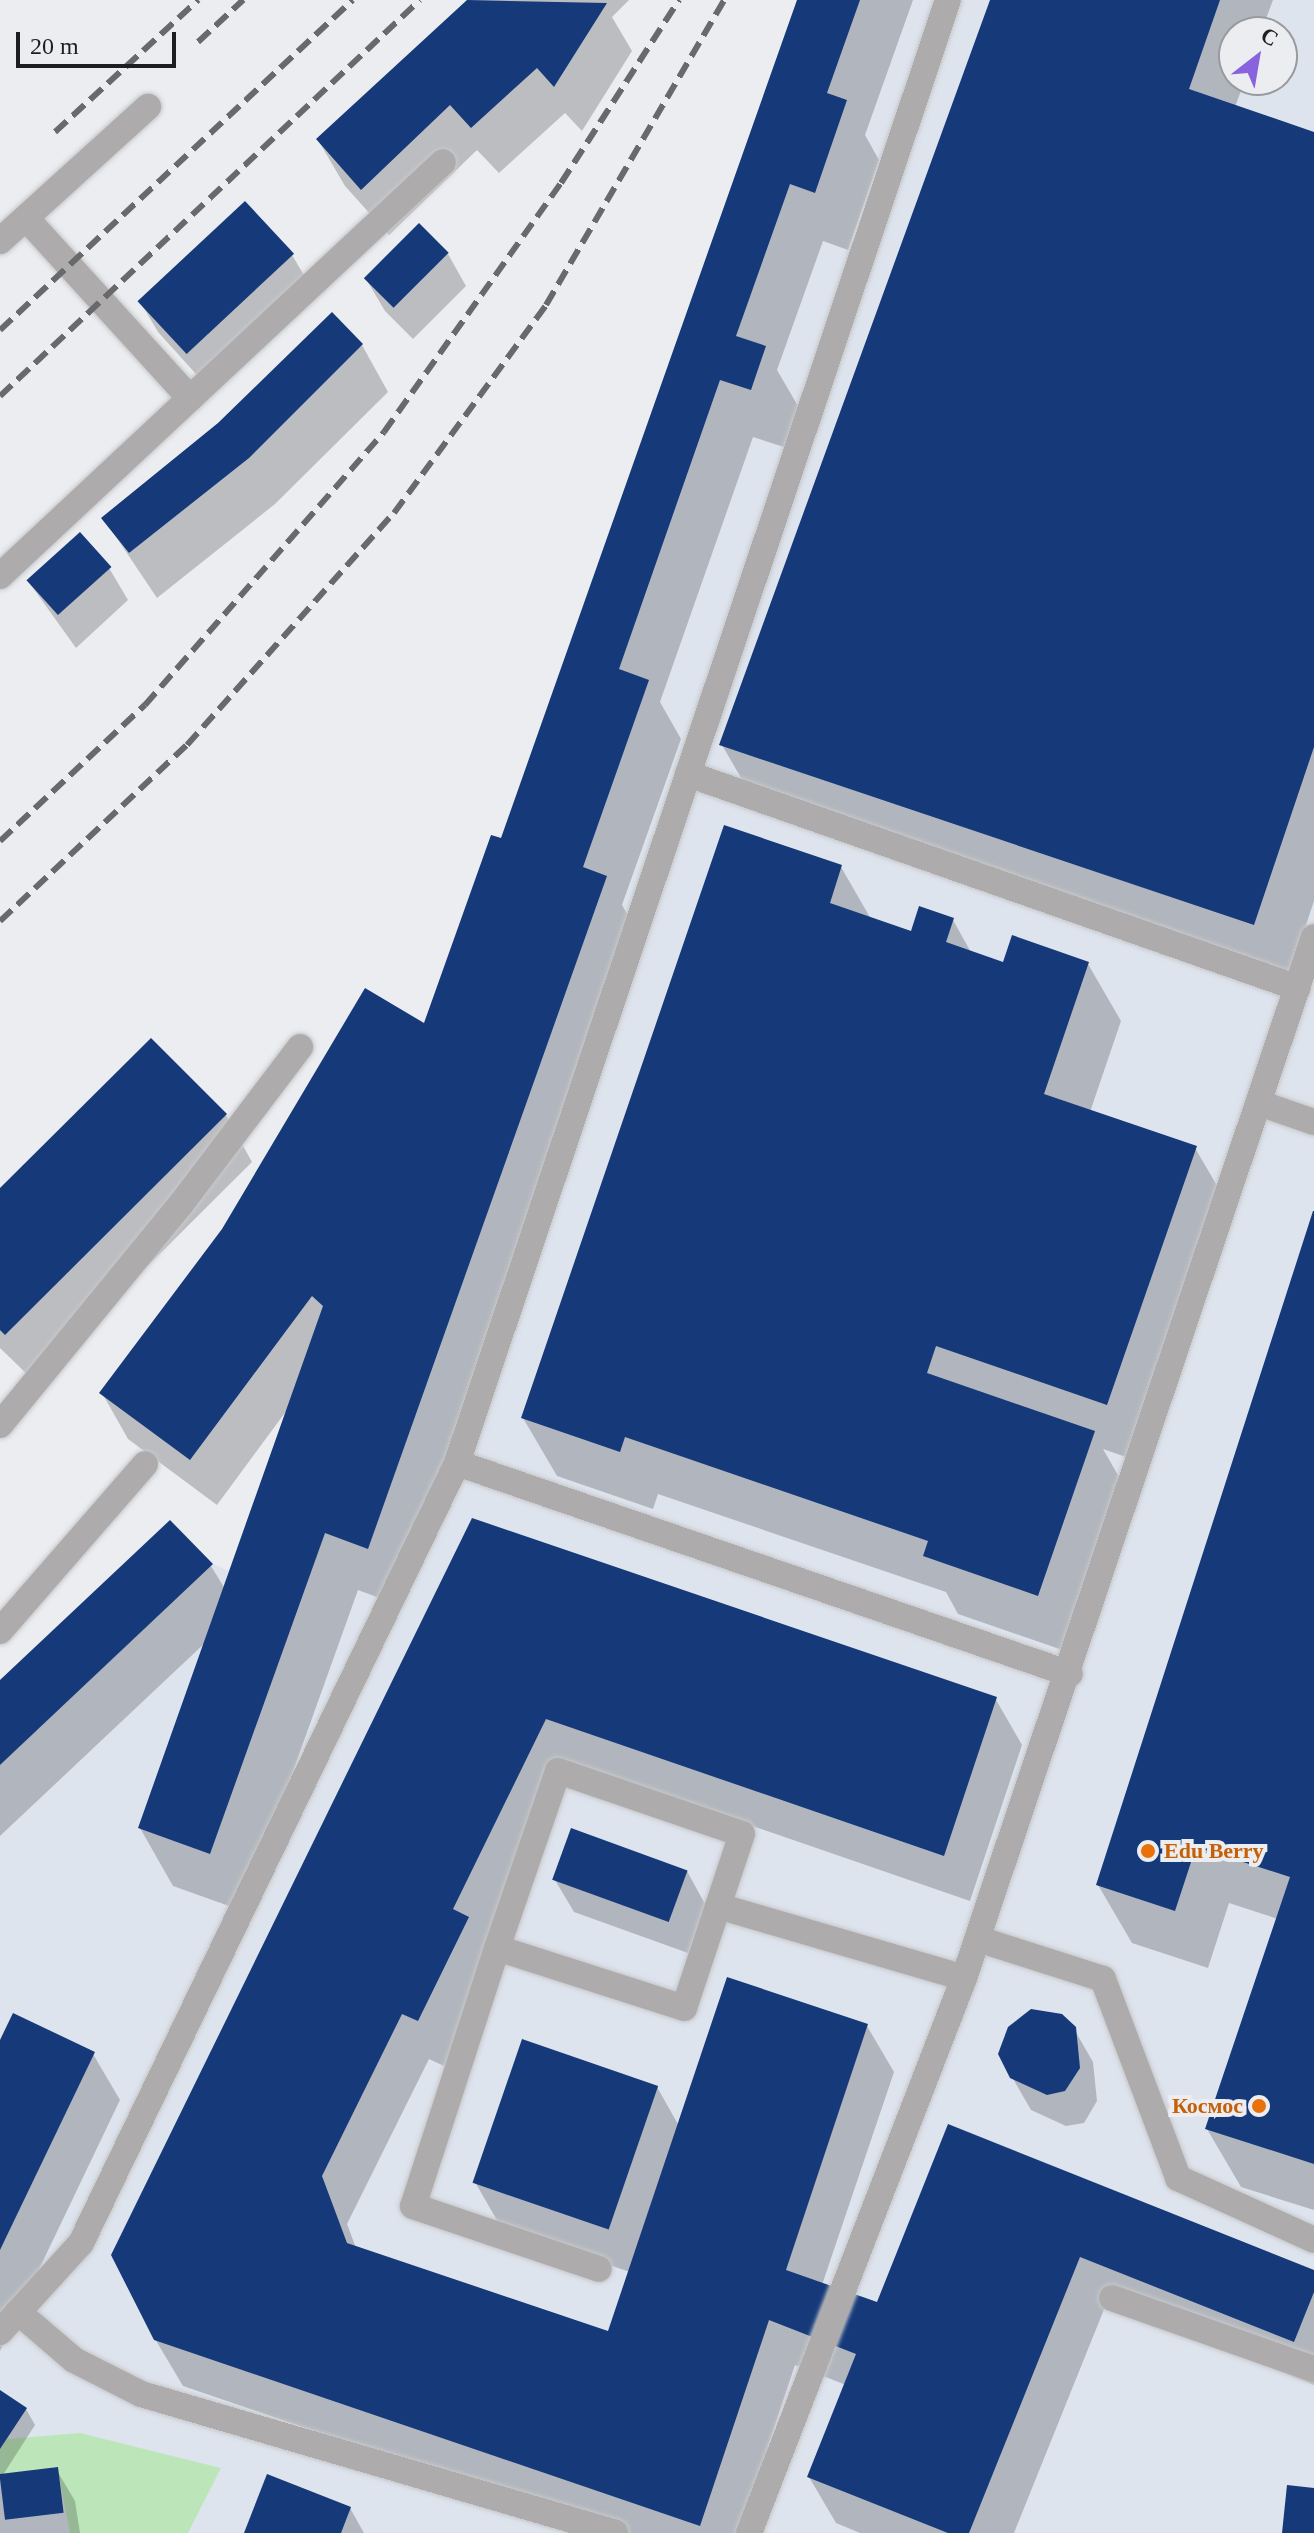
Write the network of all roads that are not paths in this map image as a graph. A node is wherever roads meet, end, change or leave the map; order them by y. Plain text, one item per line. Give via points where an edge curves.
1 (948, 0) edge
2 (148, 107) dead end
3 (443, 162) dead end
4 (26, 218) junction
5 (0, 241) edge
6 (190, 398) junction
7 (0, 576) edge
8 (688, 774) junction
9 (1314, 937) edge
10 (1298, 988) junction
11 (300, 1047) dead end
12 (1259, 1103) junction
13 (1314, 1122) edge
14 (0, 1425) edge
15 (457, 1463) junction
16 (145, 1464) dead end
17 (0, 1631) edge
18 (1070, 1674) junction
19 (718, 1906) junction
20 (978, 1939) junction
21 (497, 1948) junction
22 (964, 1978) junction
23 (1314, 2240) edge
24 (599, 2269) dead end
25 (1112, 2298) dead end
26 (18, 2312) junction
27 (0, 2332) edge
28 (1314, 2369) edge
29 (615, 2533) edge
30 (749, 2533) edge

1 - 8 lane
2 - 4 lane
3 - 6 lane
4 - 5 lane
4 - 6 lane
6 - 7 lane
8 - 10 lane
8 - 15 lane
9 - 10 lane
10 - 12 lane
11 - 14 lane via 181,1204
12 - 13 lane
12 - 18 lane
15 - 18 lane
15 - 26 lane via 81,2243
16 - 17 lane
18 - 20 lane
19 - 21 lane via 684,2008
19 - 21 lane via 742,1834 558,1771
19 - 22 lane
20 - 22 lane
20 - 23 lane via 1103,1979 1178,2178
21 - 24 lane via 413,2206
22 - 30 lane
25 - 28 lane
26 - 27 lane
26 - 29 lane via 74,2360 141,2394

